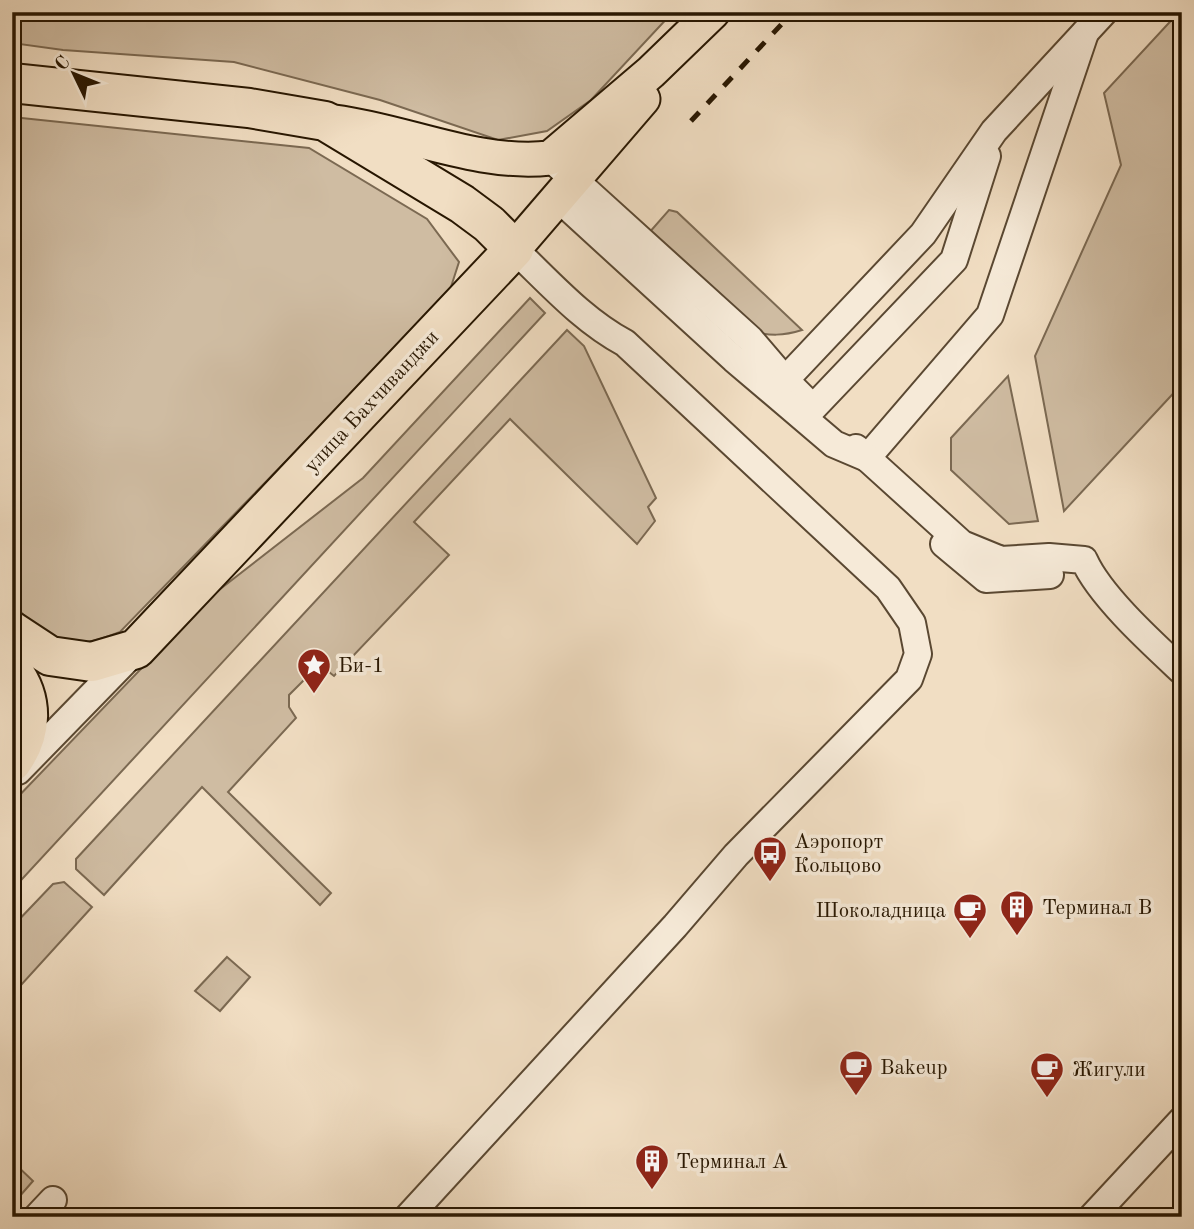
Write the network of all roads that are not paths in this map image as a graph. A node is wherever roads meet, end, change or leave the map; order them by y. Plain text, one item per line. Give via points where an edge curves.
1 (714, 12) edge
2 (1104, 12) edge
3 (1085, 33) junction
4 (19, 85) edge
5 (325, 121) junction
6 (995, 131) junction
7 (550, 158) junction
8 (568, 189) junction
9 (514, 249) junction
10 (785, 380) junction
11 (813, 408) junction
12 (834, 444) junction
13 (867, 458) junction
14 (1087, 568) junction
15 (12, 631) edge
16 (136, 649) junction
17 (12, 670) edge
18 (1182, 671) edge
19 (12, 762) edge
20 (12, 778) edge
21 (1182, 1120) edge
22 (408, 1217) edge
23 (1092, 1217) edge

1 - 7 main road
1 - 8 main road, улица Бахчиванджи
2 - 3 street
3 - 6 street
3 - 13 street via 990,315
4 - 5 highway via 249,108
5 - 7 main road via 485,155
5 - 9 highway via 462,204
6 - 10 street via 923,234
6 - 11 street via 954,260
7 - 8 street
8 - 9 main road, улица Бахчиванджи
8 - 10 street via 750,339
8 - 12 street via 734,359
9 - 16 highway, улица Бахчиванджи
9 - 22 street via 578,310 635,352 888,588 912,623 918,653 908,679 736,855
10 - 11 street
11 - 13 street
12 - 13 street
12 - 14 street via 986,579
13 - 14 street via 962,544 1000,560 1049,557
14 - 18 street
15 - 16 highway via 50,656 61,658 92,662
16 - 20 street, улица Бахчиванджи
17 - 19 highway via 28,706 29,729
21 - 23 street

